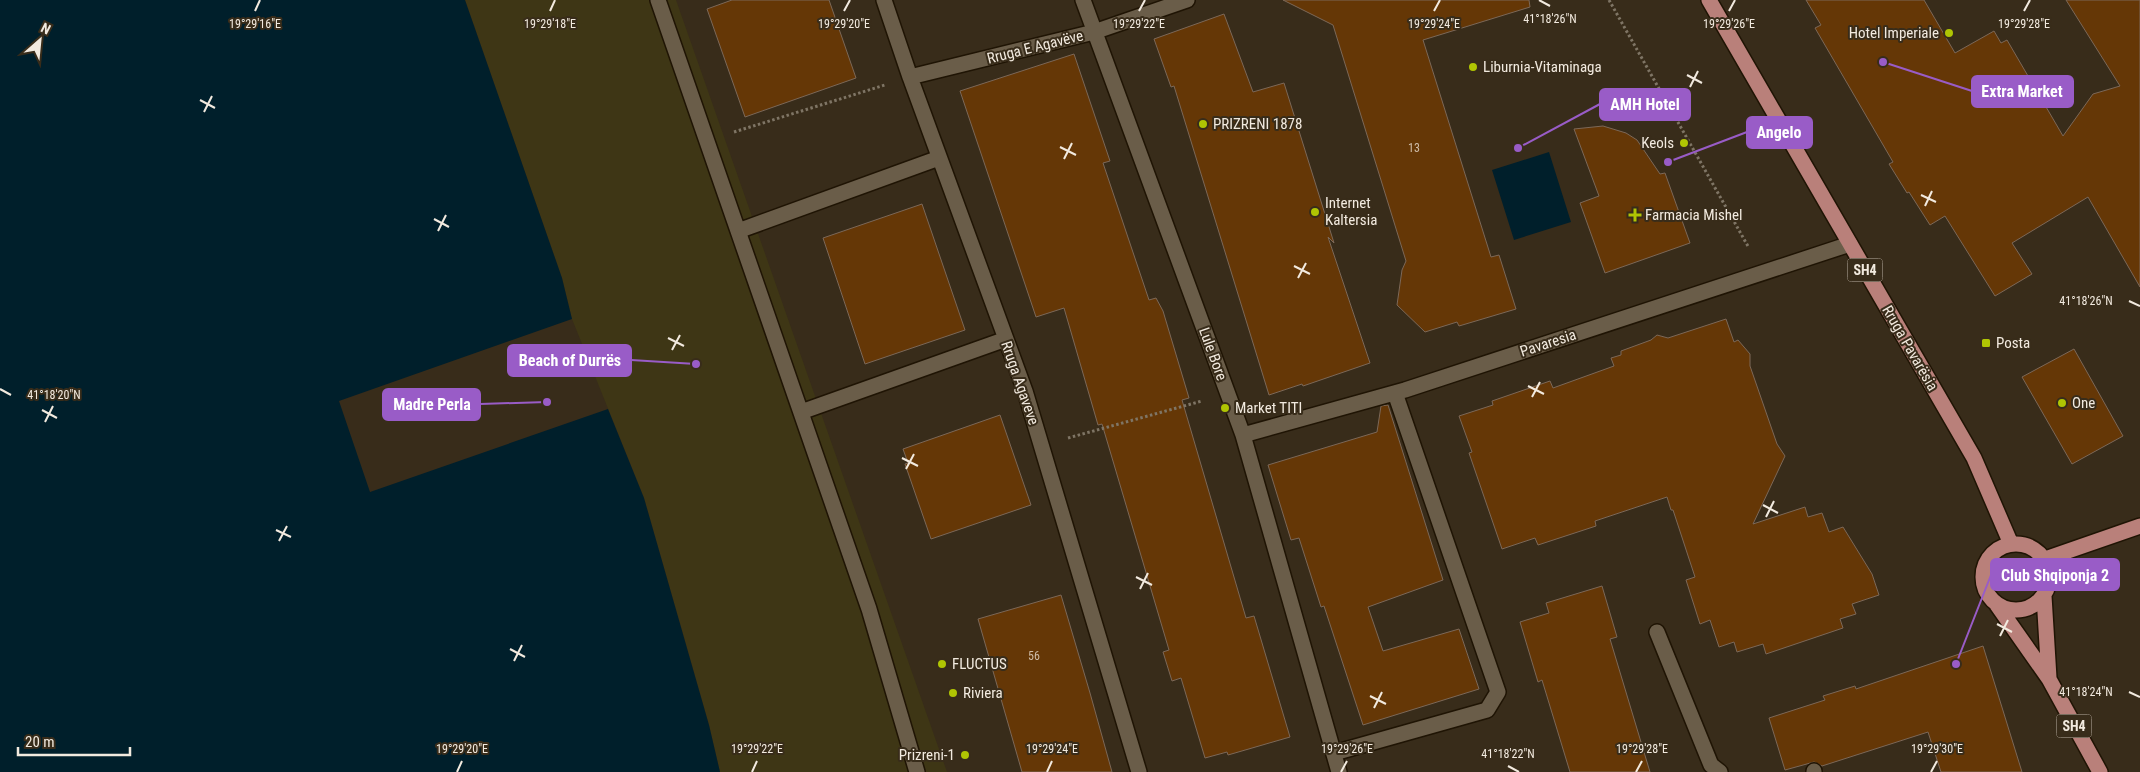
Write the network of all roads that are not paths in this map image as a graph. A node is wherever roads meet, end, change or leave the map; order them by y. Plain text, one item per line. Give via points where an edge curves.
1 (658, 0) edge
2 (884, 0) edge
3 (1083, 0) edge
4 (1187, 0) edge
5 (1709, 0) edge
6 (1094, 32) junction
7 (910, 77) junction
8 (939, 158) junction
9 (738, 231) junction
10 (1850, 244) junction
11 (1006, 339) junction
12 (1395, 393) junction
13 (801, 412) junction
14 (1243, 435) junction
15 (2140, 526) edge
16 (2011, 544) junction
17 (2045, 559) junction
18 (2044, 596) junction
19 (1996, 603) junction
20 (1657, 632) dead end
21 (2049, 679) junction
22 (1334, 753) junction
23 (917, 772) edge
24 (1139, 772) edge
25 (1339, 772) edge
26 (1720, 772) edge
27 (2100, 772) edge

1 - 9 street
2 - 7 street, Rruga Agaveve
3 - 6 street, Lule Bore
4 - 6 street, Rruga E Agavëve
5 - 10 main road, Rruga Pavarësia / SH4
6 - 7 street, Rruga E Agavëve
6 - 14 street, Lule Bore
7 - 8 street, Rruga Agaveve
8 - 9 street
8 - 11 street, Rruga Agaveve
9 - 13 street
10 - 12 street, Pavaresia
10 - 16 main road, Rruga Pavarësia / SH4 via 1974,458
11 - 13 street
11 - 24 street, Rruga Agaveve via 1025,391
12 - 14 street, Pavaresia
12 - 22 street via 1498,692 1487,710
13 - 23 street via 869,609
14 - 22 street, Lule Bore
15 - 17 main road
16 - 17 main road via 2024,544
16 - 19 main road, SH4 via 1999,548 1984,568 1983,581 1987,593
17 - 18 main road, SH4 via 2049,584
18 - 19 main road via 2034,606 2021,610 2008,609
18 - 21 main road, SH4
19 - 21 main road, SH4
20 - 26 street via 1711,765
21 - 27 main road, SH4
22 - 25 street, Lule Bore

